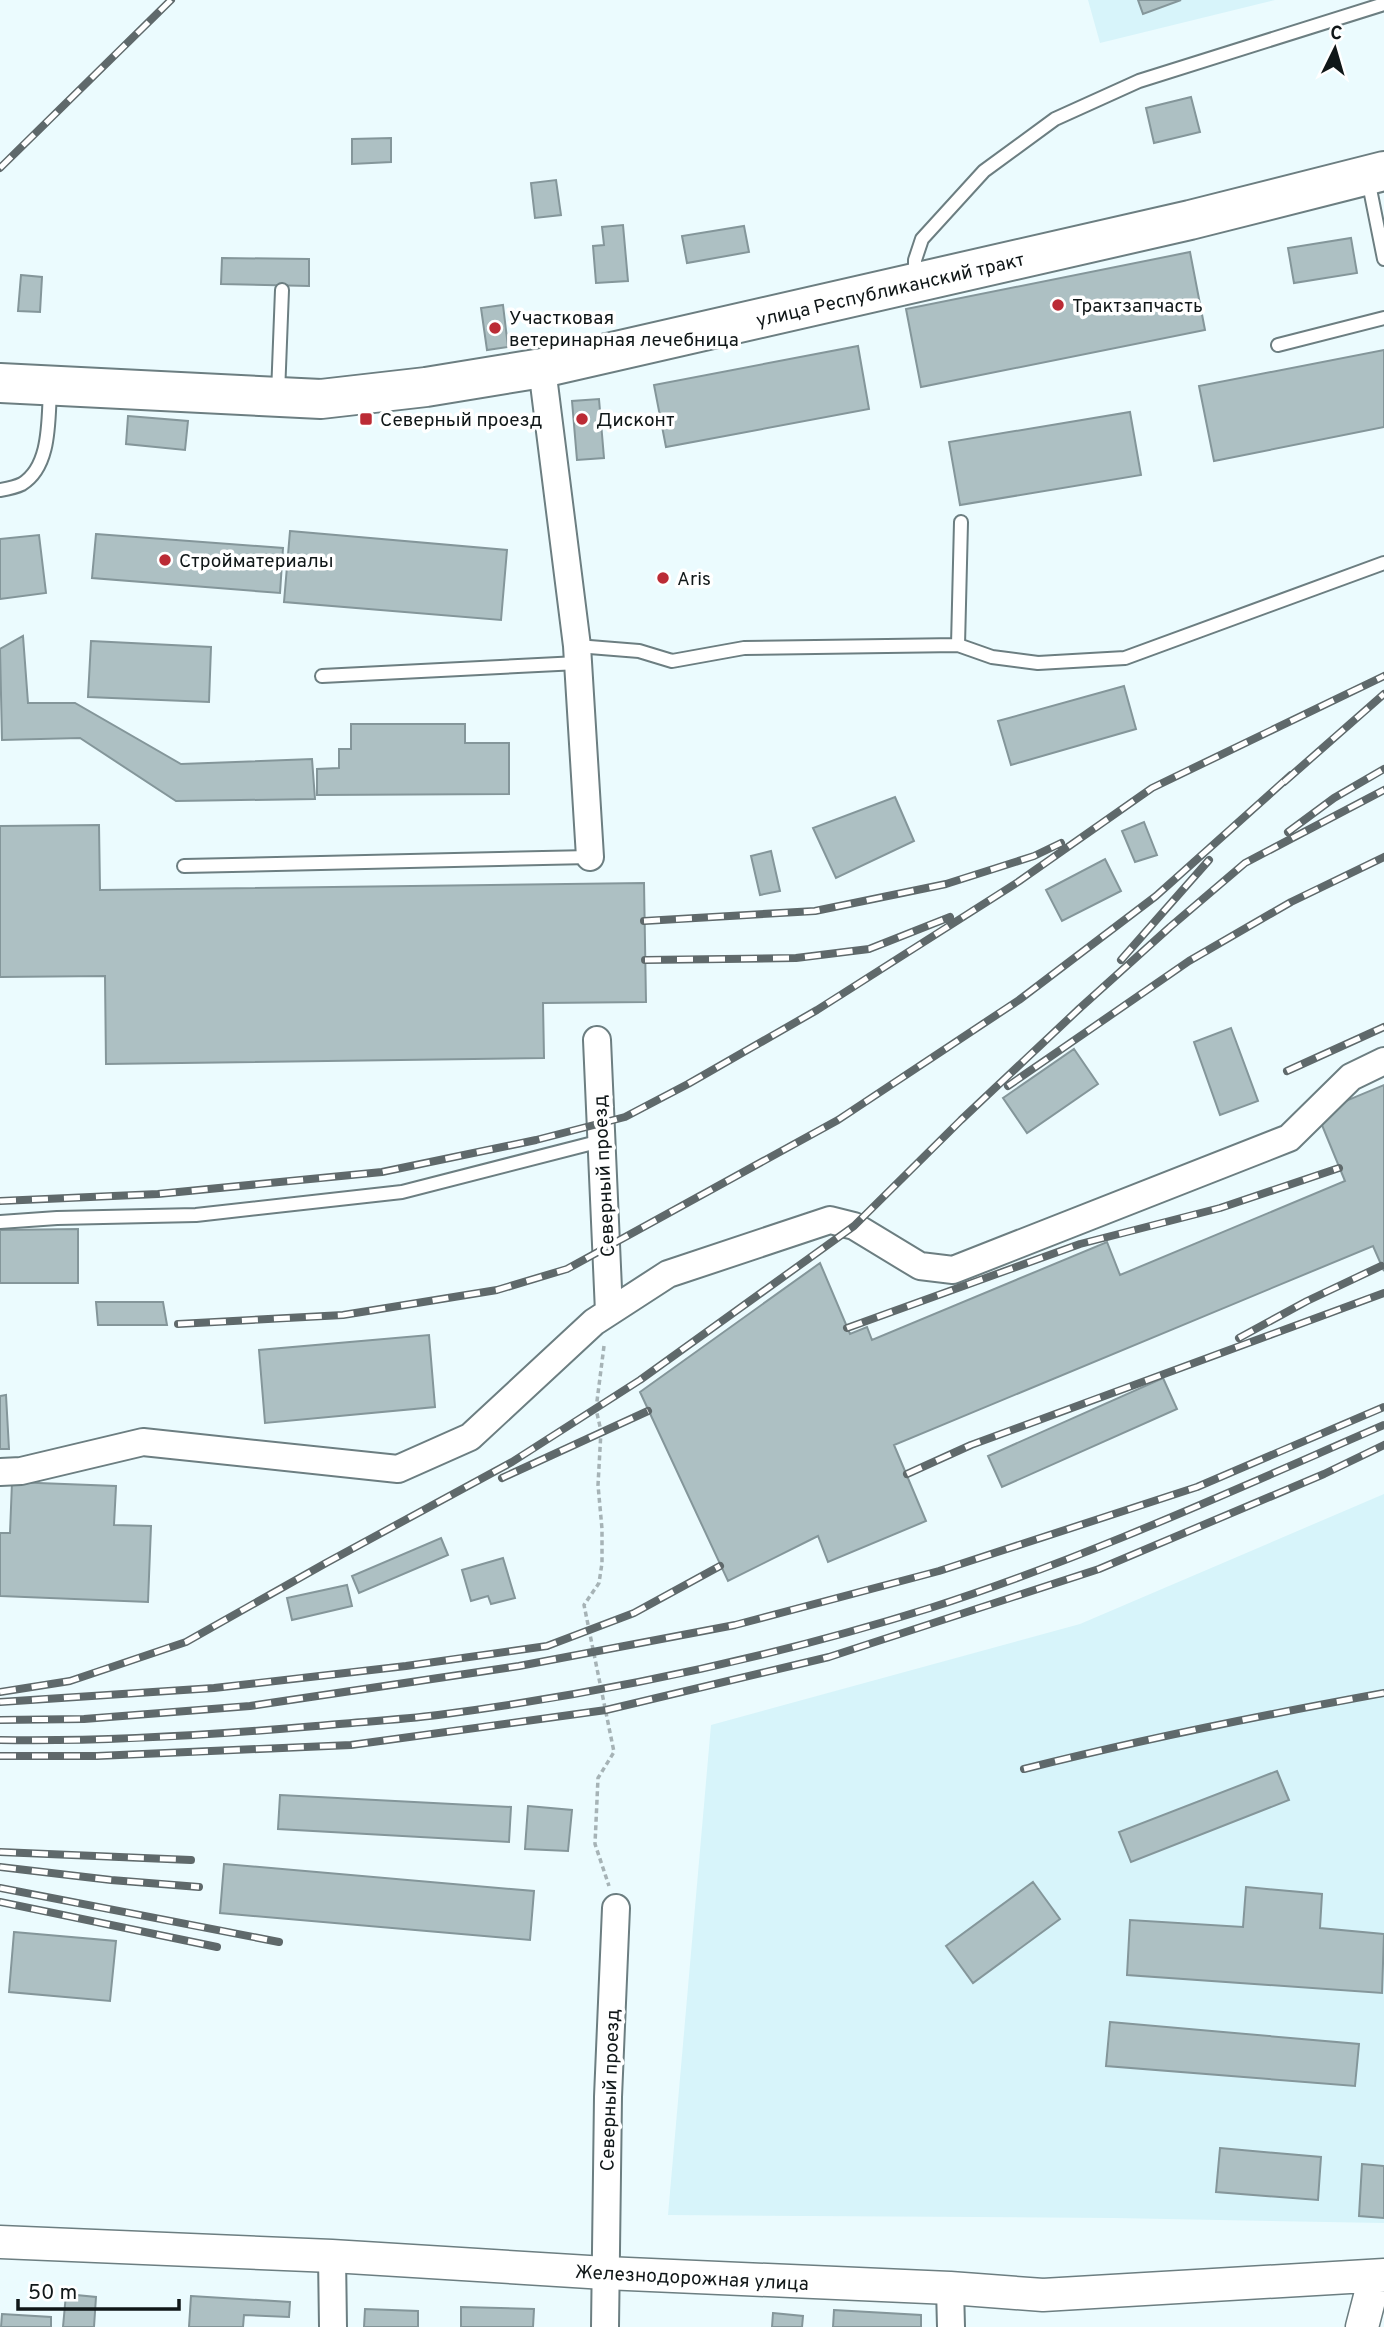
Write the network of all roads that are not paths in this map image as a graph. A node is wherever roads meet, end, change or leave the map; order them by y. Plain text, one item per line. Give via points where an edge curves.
1 (1384, 4) edge
2 (1376, 173) edge
3 (1384, 259) edge
4 (915, 283) junction
5 (282, 290) dead end
6 (1384, 318) edge
7 (1278, 345) dead end
8 (542, 368) junction
9 (18, 386) edge
10 (278, 398) junction
11 (0, 491) edge
12 (961, 522) dead end
13 (1384, 563) edge
14 (958, 645) junction
15 (577, 655) junction
16 (322, 676) dead end
17 (590, 857) joint
18 (184, 866) dead end
19 (597, 1040) dead end
20 (1384, 1061) edge
21 (601, 1141) junction
22 (0, 1222) edge
23 (609, 1312) junction
24 (0, 1472) edge
25 (616, 1908) road end
26 (0, 2242) edge
27 (332, 2256) junction
28 (606, 2273) junction
29 (1379, 2276) edge
30 (950, 2288) junction
31 (333, 2327) edge
32 (605, 2327) edge
33 (951, 2327) edge
34 (1362, 2327) edge

1 - 4 lane via 1139,81 1055,119 984,170 922,239 915,260
2 - 3 lane
2 - 4 main road, улица Республиканский тракт
4 - 8 main road, улица Республиканский тракт
5 - 10 lane
6 - 7 lane
8 - 10 main road, улица Республиканский тракт via 321,399
8 - 15 street
9 - 10 main road, улица Республиканский тракт
9 - 11 lane via 47,439 40,464 22,484
12 - 14 lane
13 - 14 lane via 1125,658 1038,663 992,657
14 - 15 lane via 744,648 672,661 639,651
15 - 16 lane
15 - 17 street
17 - 18 lane
19 - 21 street, Северный проезд
20 - 23 street via 1351,1077 1289,1138 953,1270 920,1266 855,1226 830,1220 668,1274
21 - 22 lane via 402,1192 196,1215
21 - 23 street, Северный проезд
23 - 24 street via 470,1437 398,1469 143,1442
25 - 28 street, Северный проезд
26 - 27 street, Железнодорожная улица
27 - 28 street, Железнодорожная улица
27 - 31 street
28 - 30 street, Железнодорожная улица
28 - 32 street, Северный проезд
29 - 30 street, Железнодорожная улица via 1043,2295
29 - 34 street
30 - 33 street

